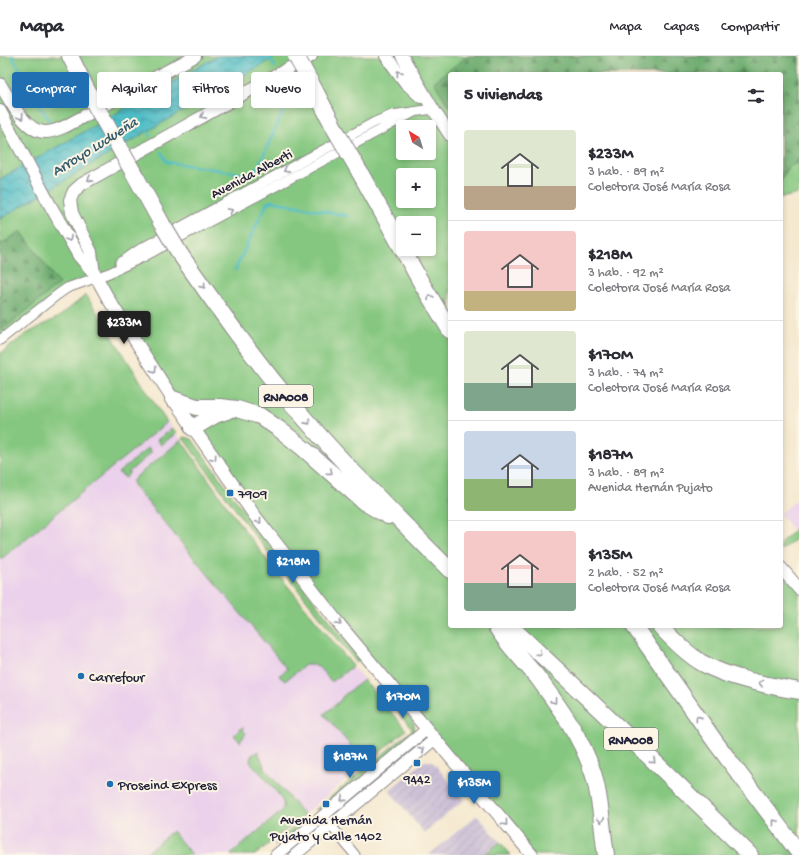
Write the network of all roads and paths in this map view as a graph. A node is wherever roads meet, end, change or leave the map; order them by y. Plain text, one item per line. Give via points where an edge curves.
1 (70, 56) edge
2 (194, 56) edge
3 (296, 56) edge
4 (311, 56) edge
5 (386, 56) edge
6 (402, 56) edge
7 (0, 84) edge
8 (433, 109) junction
9 (0, 111) edge
10 (448, 132) edge
11 (95, 276) junction
12 (448, 327) edge
13 (0, 340) edge
14 (173, 399) junction
15 (237, 409) junction
16 (192, 428) junction
17 (406, 527) junction
18 (448, 568) edge
19 (783, 570) edge
20 (799, 589) edge
21 (497, 628) edge
22 (512, 628) edge
23 (635, 628) edge
24 (662, 628) edge
25 (799, 691) edge
26 (431, 734) junction
27 (323, 816) junction
28 (331, 825) junction
29 (799, 853) edge
30 (276, 855) edge
31 (295, 855) edge
32 (355, 855) edge
33 (532, 855) edge
34 (606, 855) edge
35 (750, 855) edge

1 -> 17 highway, RNA008, bridge via 162,224 213,301 299,412
7 -> 2 main road via 26,123 36,130 53,132
12 -> 3 highway, bridge
4 -> 11 main road via 82,184 74,191 70,200 72,213 90,252
8 -> 5 main road via 405,82
6 - 8 main road
8 - 10 main road
8 - 11 street, Avenida Alberti via 392,115 368,126 140,248 109,273
9 -> 11 main road via 79,256
11 - 13 street, Avenida Alberti via 58,294
11 -> 14 main road
14 - 15 highway via 197,407
14 - 16 main road
15 - 16 highway via 215,415
15 -> 17 highway via 260,416 279,429 364,502
16 -> 26 main road via 255,516 339,624
17 - 18 highway, RNA008
19 - 20 main road
21 -> 34 highway via 557,704 585,752 594,774
22 -> 35 highway, RNA008
29 -> 23 highway via 716,743
25 -> 24 highway via 724,673 701,662 683,649
26 -> 27 street
28 -> 26 street
26 -> 33 main road
27 - 28 street
27 - 30 street
28 - 31 street
28 - 32 street

